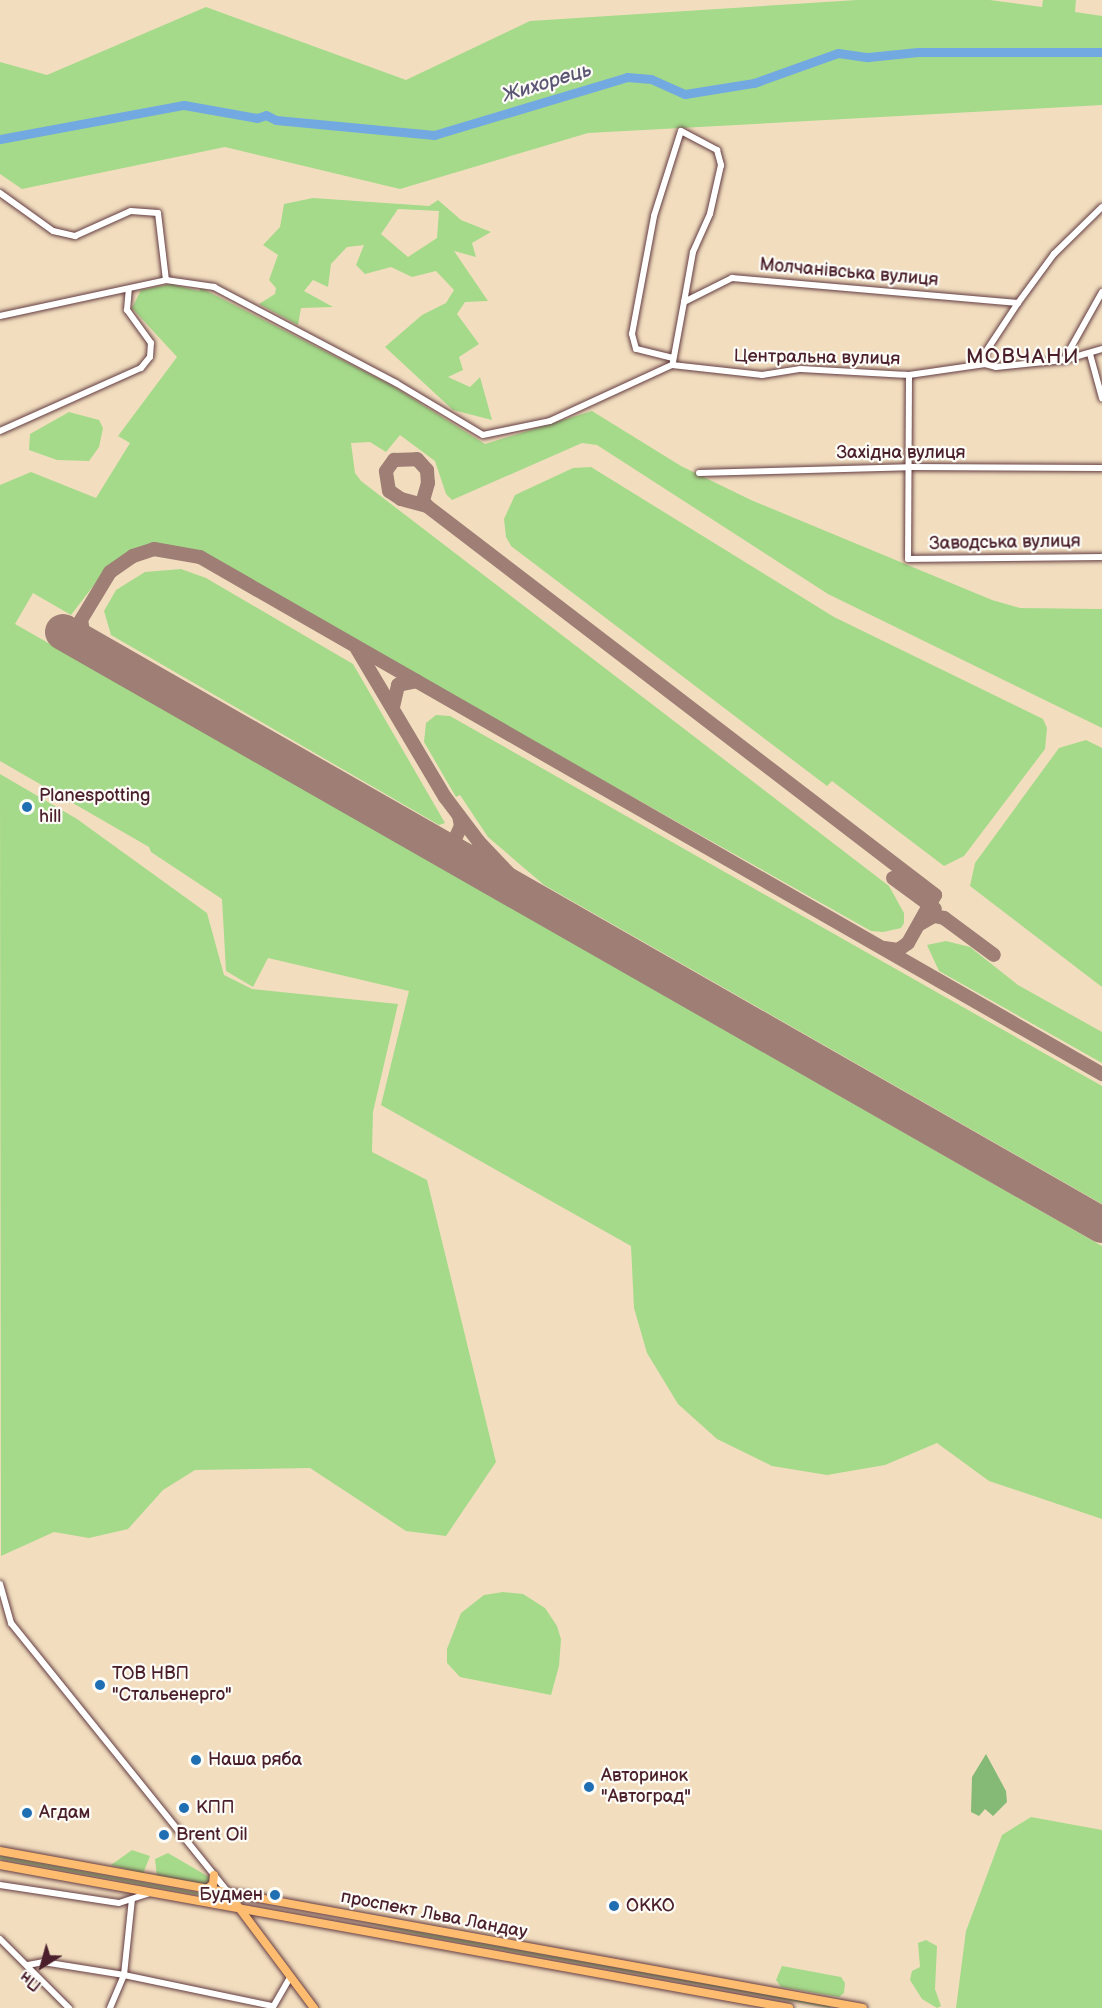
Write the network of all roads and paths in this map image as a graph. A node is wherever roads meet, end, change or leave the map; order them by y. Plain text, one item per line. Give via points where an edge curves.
1 (0, 193) edge
2 (1102, 207) edge
3 (166, 280) junction
4 (129, 289) junction
5 (1102, 292) edge
6 (684, 302) junction
7 (1018, 303) junction
8 (0, 316) edge
9 (1102, 349) edge
10 (1090, 354) junction
11 (1064, 360) junction
12 (673, 362) junction
13 (985, 364) junction
14 (909, 375) junction
15 (1102, 398) edge
16 (0, 432) edge
17 (908, 467) junction
18 (1102, 468) edge
19 (699, 473) dead end
20 (1102, 557) edge
21 (0, 1584) edge
22 (0, 1851) edge
23 (0, 1865) edge
24 (213, 1875) junction
25 (0, 1885) edge
26 (207, 1889) junction
27 (151, 1892) junction
28 (228, 1893) junction
29 (132, 1899) junction
30 (243, 1909) junction
31 (347, 1914) junction
32 (345, 1927) junction
33 (0, 1940) edge
34 (28, 1965) junction
35 (124, 1975) junction
36 (290, 1977) junction
37 (253, 2001) junction
38 (833, 2005) edge
39 (273, 2007) edge
40 (69, 2008) edge
41 (110, 2008) edge
42 (247, 2008) edge
43 (314, 2008) edge
44 (789, 2008) edge
45 (863, 2008) edge

1 - 3 street via 53,231 75,236 131,211 158,213
2 - 7 street via 1054,254
3 - 4 street
3 - 12 street via 214,287 396,383 473,432 499,435 534,426
4 - 8 street
4 - 16 street via 127,310 151,344 150,357 141,368
5 - 11 street
6 - 7 street, Молчанівська вулиця via 732,278
6 - 12 street
6 - 12 street via 693,252 710,213 721,165 717,150 681,131 654,216 632,334 636,349
7 - 13 street via 985,353
9 - 10 street, Центральна вулиця
10 - 11 street, Центральна вулиця
10 - 15 street
11 - 13 street, Центральна вулиця via 996,367
12 - 14 street, Центральна вулиця via 762,375 801,369
13 - 14 street, Центральна вулиця
14 - 17 street
17 - 18 street, Західна вулиця
17 - 19 street, Західна вулиця
17 - 20 street, Заводська вулиця via 908,559
21 - 24 street via 11,1623
22 - 26 main road, проспект Льва Ландау
23 - 27 main road, проспект Льва Ландау
24 - 26 main road via 213,1884
24 - 28 street
25 - 29 street via 99,1901
26 - 28 main road, проспект Льва Ландау
27 - 29 street
27 - 30 main road, проспект Льва Ландау
28 - 30 main road
28 - 31 main road, проспект Льва Ландау
29 - 35 street
30 - 32 main road, проспект Льва Ландау
30 - 36 main road
31 - 32 main road
31 - 38 main road, проспект Льва Ландау
32 - 44 main road, проспект Льва Ландау
33 - 34 street
34 - 35 street via 43,1962
34 - 40 street
35 - 37 street
35 - 41 street
36 - 39 street
36 - 43 main road
37 - 39 street
37 - 42 street
38 - 45 main road, проспект Льва Ландау

